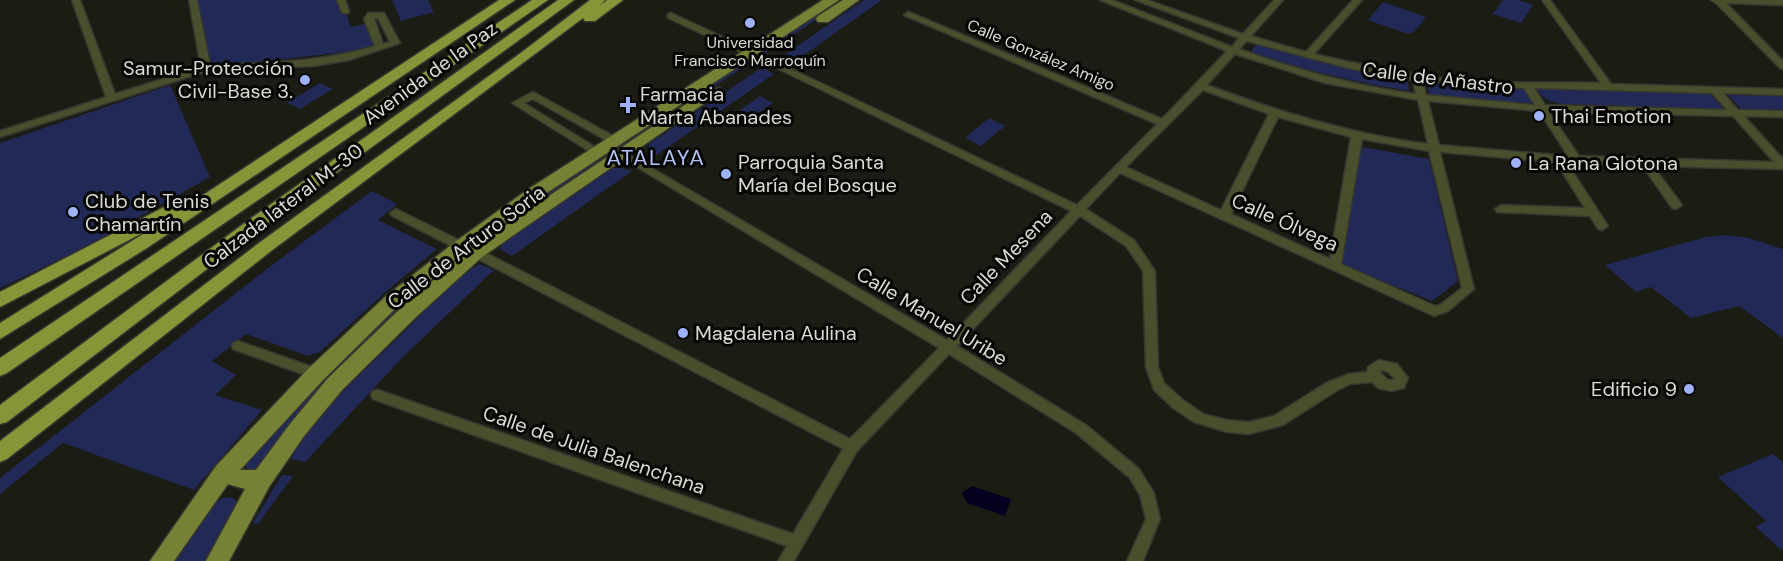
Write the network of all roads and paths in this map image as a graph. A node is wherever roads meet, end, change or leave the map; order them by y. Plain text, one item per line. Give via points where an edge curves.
1 (76, 0) edge
2 (193, 0) edge
3 (341, 0) edge
4 (508, 0) edge
5 (541, 0) edge
6 (567, 0) edge
7 (598, 0) edge
8 (616, 0) edge
9 (832, 0) edge
10 (852, 0) edge
11 (1104, 0) edge
12 (1139, 0) edge
13 (1279, 0) edge
14 (1358, 0) edge
15 (1546, 0) edge
16 (1712, 0) edge
17 (1731, 0) edge
18 (1719, 1) edge
19 (1783, 2) edge
20 (345, 11) dead end
21 (908, 15) dead end
22 (671, 16) dead end
23 (1245, 35) junction
24 (380, 48) junction
25 (1233, 49) junction
26 (527, 55) junction
27 (1308, 55) junction
28 (757, 56) junction
29 (1783, 66) edge
30 (206, 68) junction
31 (1417, 77) junction
32 (1527, 85) junction
33 (1201, 86) junction
34 (1609, 87) junction
35 (1715, 90) junction
36 (1783, 92) edge
37 (111, 97) junction
38 (1422, 98) junction
39 (1542, 107) junction
40 (1275, 113) junction
41 (1737, 113) junction
42 (1783, 114) edge
43 (1163, 123) junction
44 (316, 128) junction
45 (0, 134) edge
46 (1357, 135) junction
47 (617, 147) junction
48 (1435, 148) junction
49 (598, 152) junction
50 (1559, 158) junction
51 (1575, 159) junction
52 (1644, 160) junction
53 (1783, 166) edge
54 (1119, 168) junction
55 (1676, 205) dead end
56 (1501, 209) dead end
57 (1079, 210) junction
58 (1593, 212) junction
59 (396, 213) dead end
60 (1224, 216) junction
61 (1602, 226) dead end
62 (468, 250) junction
63 (1335, 266) junction
64 (28, 284) junction
65 (0, 296) edge
66 (0, 300) edge
67 (0, 332) edge
68 (238, 346) dead end
69 (947, 346) junction
70 (0, 368) edge
71 (316, 374) junction
72 (1375, 377) dead end
73 (378, 395) dead end
74 (0, 416) edge
75 (852, 447) junction
76 (0, 453) edge
77 (225, 473) junction
78 (261, 480) junction
79 (796, 542) junction
80 (161, 561) edge
81 (218, 561) edge
82 (786, 561) edge
83 (1135, 561) edge

1 - 37 street
2 - 30 street
3 - 20 street
4 - 44 highway
5 - 70 highway, Avenida de la Paz
6 - 74 highway, Avenida de la Paz via 256,223
7 - 26 highway, Calzada lateral M-30
8 - 26 highway via 548,47
9 - 28 main road, Calle de Arturo Soria
10 - 28 main road, Calle de Arturo Soria
11 - 25 street, Calle de Añastro
12 - 23 street, Calle de Añastro via 1226,33
13 - 23 street, Calle Mesena
14 - 27 street
15 - 34 street
16 - 18 street
17 - 18 street
17 - 19 street
18 - 29 street
21 - 43 street, Calle González Amigo
22 - 28 street
23 - 25 street, Calle Mesena
23 - 27 street, Calle de Añastro
24 - 24 street via 395,44 381,15 376,13 369,19
24 - 30 street via 314,63
25 - 33 street, Calle Mesena
25 - 38 street, Calle de Añastro via 1291,70
26 - 76 highway, Calzada lateral M-30 via 265,247
27 - 31 street, Calle de Añastro
28 - 47 main road, Calle de Arturo Soria
28 - 57 street via 880,121
30 - 37 street
31 - 32 street, Calle de Añastro
31 - 38 street
32 - 34 street, Calle de Añastro
32 - 39 street
33 - 40 street
33 - 43 street, Calle Mesena
34 - 35 street, Calle de Añastro
35 - 36 street, Calle de Añastro
35 - 41 street
37 - 45 street
38 - 39 street, Calle de Añastro
38 - 48 street
39 - 41 street, Calle de Añastro
39 - 51 street
40 - 46 street
40 - 60 street
41 - 42 street, Calle de Añastro
41 - 53 street
43 - 54 street, Calle Mesena
44 - 64 highway via 116,241
44 - 67 highway
46 - 48 street
46 - 63 street
47 - 49 main road, Calle de Arturo Soria
47 - 49 street, Calle Manuel Uribe via 533,94 517,103
47 - 62 main road, Calle de Arturo Soria
47 - 69 street, Calle Manuel Uribe
48 - 50 street
48 - 63 street, Calle Ólvega via 1468,289 1434,311
49 - 62 main road, Calle de Arturo Soria
50 - 51 street
50 - 58 street
51 - 52 street
52 - 53 street
52 - 55 street
54 - 57 street, Calle Mesena
54 - 60 street, Calle Ólvega
56 - 58 street
57 - 69 street, Calle Mesena
57 - 72 street via 1130,243 1149,271 1152,367 1160,386 1199,418 1249,428 1278,421 1349,379
58 - 61 street
59 - 62 street
60 - 63 street, Calle Ólvega
62 - 71 main road, Calle de Arturo Soria via 391,302
62 - 75 street
62 - 78 main road, Calle de Arturo Soria via 335,384
64 - 65 highway
64 - 66 highway
68 - 71 street
69 - 75 street, Calle Mesena
69 - 83 street, Calle Manuel Uribe via 1081,429 1134,473 1148,493 1153,519
71 - 77 main road, Calle de Arturo Soria
73 - 79 street, Calle de Julia Balenchana
75 - 79 street, Calle Mesena
77 - 78 main road via 239,479
77 - 80 main road, Calle de Arturo Soria
78 - 81 main road, Calle de Arturo Soria
79 - 82 street, Calle Mesena

